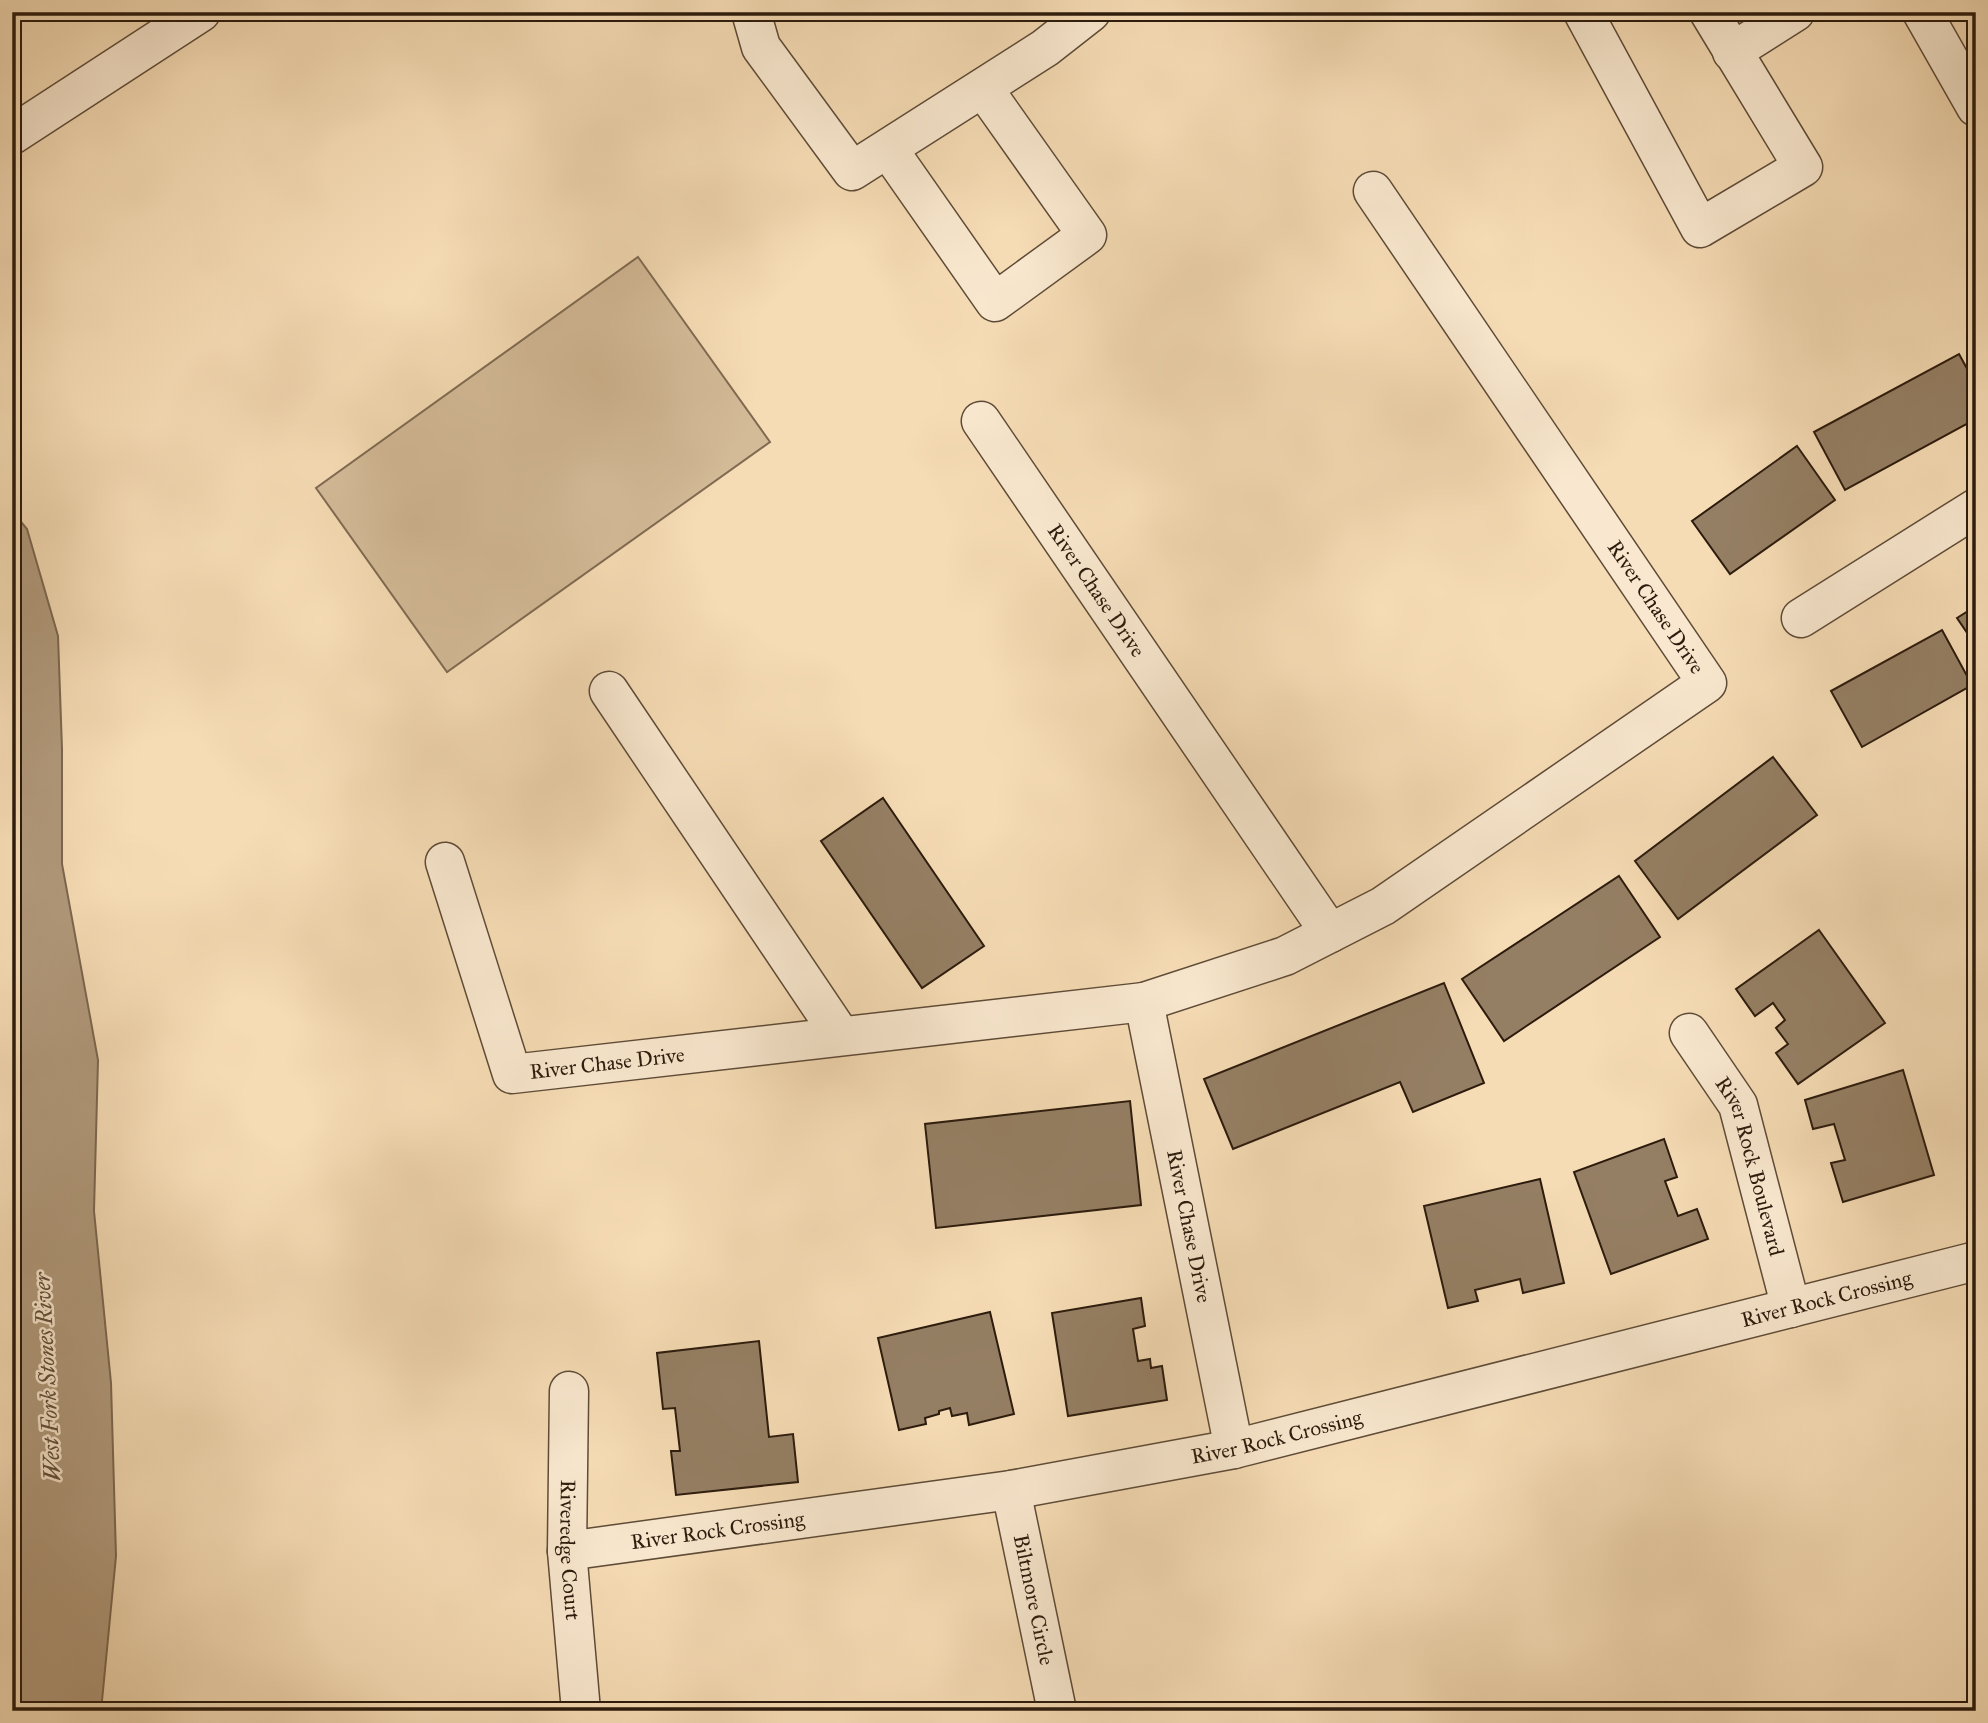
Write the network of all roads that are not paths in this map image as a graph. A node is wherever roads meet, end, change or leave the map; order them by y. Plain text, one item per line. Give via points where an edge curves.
1 (201, 12) edge
2 (751, 12) edge
3 (1091, 12) edge
4 (1583, 12) edge
5 (1709, 12) edge
6 (1795, 12) edge
7 (1922, 12) edge
8 (1732, 52) junction
9 (983, 88) junction
10 (1976, 107) edge
11 (12, 135) edge
12 (888, 149) junction
13 (1373, 191) dead end
14 (981, 421) dead end
15 (1976, 508) edge
16 (1801, 618) dead end
17 (609, 691) dead end
18 (445, 862) dead end
19 (1330, 933) junction
20 (1144, 1002) junction
21 (1689, 1033) dead end
22 (841, 1036) junction
23 (1976, 1261) edge
24 (1791, 1308) junction
25 (569, 1391) dead end
26 (1234, 1449) junction
27 (1011, 1490) junction
28 (567, 1551) junction
29 (581, 1711) edge
30 (1057, 1711) edge

1 - 11 street
2 - 12 street via 761,47 852,171
3 - 9 street
4 - 8 street via 1700,228 1803,167
5 - 8 street
6 - 8 street
7 - 10 street
9 - 12 street
9 - 12 street via 1087,234 995,302
13 - 19 street, River Chase Drive via 1707,683 1383,906
14 - 19 street, River Chase Drive
15 - 16 street
17 - 22 street
18 - 22 street, River Chase Drive via 512,1074
19 - 20 street, River Chase Drive via 1285,956
20 - 22 street, River Chase Drive
20 - 26 street, River Chase Drive
21 - 24 street, River Rock Boulevard via 1738,1105
23 - 24 street, River Rock Crossing
24 - 26 street, River Rock Crossing
25 - 28 street, Riveredge Court
26 - 27 street, River Rock Crossing
27 - 28 street, River Rock Crossing
27 - 30 street, Biltmore Circle
28 - 29 street, Riveredge Court

